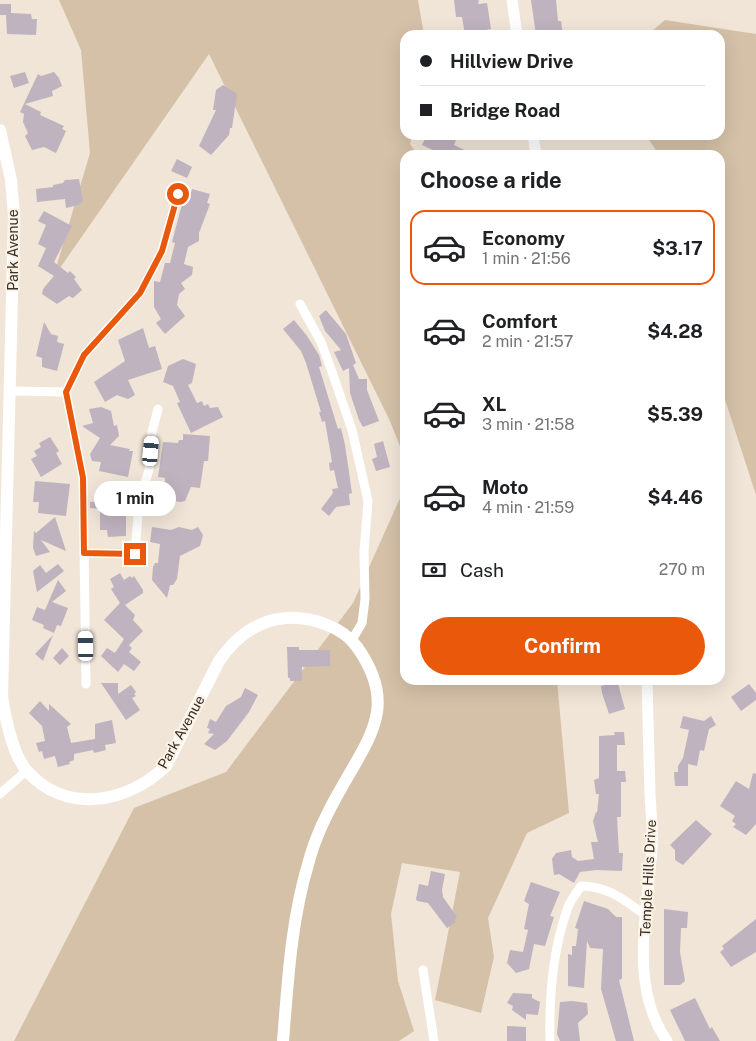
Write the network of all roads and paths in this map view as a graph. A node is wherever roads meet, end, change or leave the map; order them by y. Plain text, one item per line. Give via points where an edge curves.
1 (512, 0) edge
2 (516, 30) edge
3 (0, 130) edge
4 (178, 194) dead end
5 (300, 304) dead end
6 (11, 391) junction
7 (66, 392) junction
8 (158, 409) dead end
9 (84, 553) junction
10 (352, 640) junction
11 (86, 684) dead end
12 (647, 685) edge
13 (26, 771) junction
14 (0, 794) edge
15 (644, 914) junction
16 (423, 970) dead end
17 (283, 1041) edge
18 (434, 1041) edge
19 (550, 1041) edge
20 (667, 1041) edge

1 - 2 street
3 - 6 main road, Park Avenue via 14,216
4 - 7 street via 162,251 140,293 84,355
5 - 10 street via 321,342 332,372 352,430 368,501 365,600 362,623
6 - 7 street
6 - 13 main road, Park Avenue via 2,696 8,730
7 - 9 street via 83,478
8 - 9 street via 152,432 149,470 139,502 135,554
9 - 11 street
10 - 13 main road, Park Avenue via 332,627 294,617 278,618 245,633 219,661 166,766 153,778 122,795 69,798
10 - 17 main road, Park Avenue via 375,680 377,714 371,736 330,807 309,860 292,933
12 - 15 street, Temple Hills Drive via 652,848
13 - 14 street
15 - 19 street via 610,891 596,886 581,886 567,908 561,934 550,1012
15 - 20 street, Temple Hills Drive via 648,1004 655,1025
16 - 18 street

